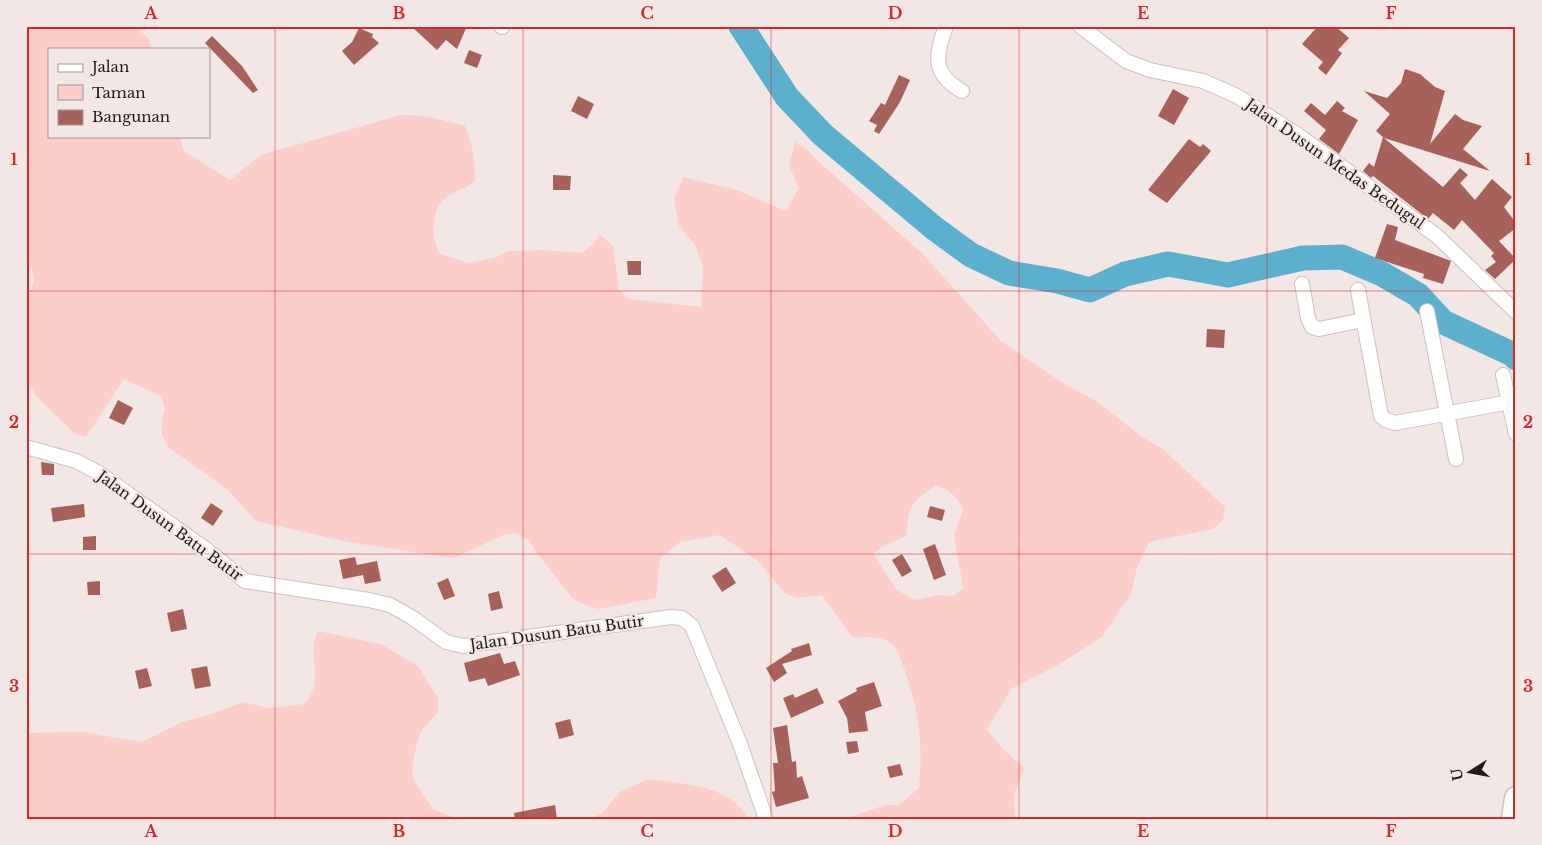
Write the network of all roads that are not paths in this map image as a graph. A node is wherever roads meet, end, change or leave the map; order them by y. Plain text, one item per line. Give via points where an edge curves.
1 (946, 26) edge
2 (1080, 26) edge
3 (962, 91) dead end
4 (1302, 284) dead end
5 (1358, 290) dead end
6 (1427, 311) dead end
7 (1516, 312) edge
8 (1363, 320) junction
9 (1503, 375) dead end
10 (1513, 402) edge
11 (1447, 413) junction
12 (1516, 434) edge
13 (26, 447) edge
14 (1456, 460) dead end
15 (1516, 798) edge
16 (766, 819) edge
17 (1513, 819) edge

1 - 3 street via 940,47 939,69 947,82
2 - 7 street, Jalan Dusun Medas Bedugul via 1126,60 1150,70 1203,81 1237,96 1298,135 1437,236
4 - 8 street via 1312,327 1319,329
5 - 8 street
6 - 11 street
8 - 11 street via 1383,418 1396,422
9 - 10 street
10 - 11 street
10 - 12 street
11 - 14 street
13 - 16 street, Jalan Dusun Batu Butir via 76,461 99,473 207,550 245,582 390,605 451,644 463,646 682,618 692,626 712,672
15 - 17 main road

